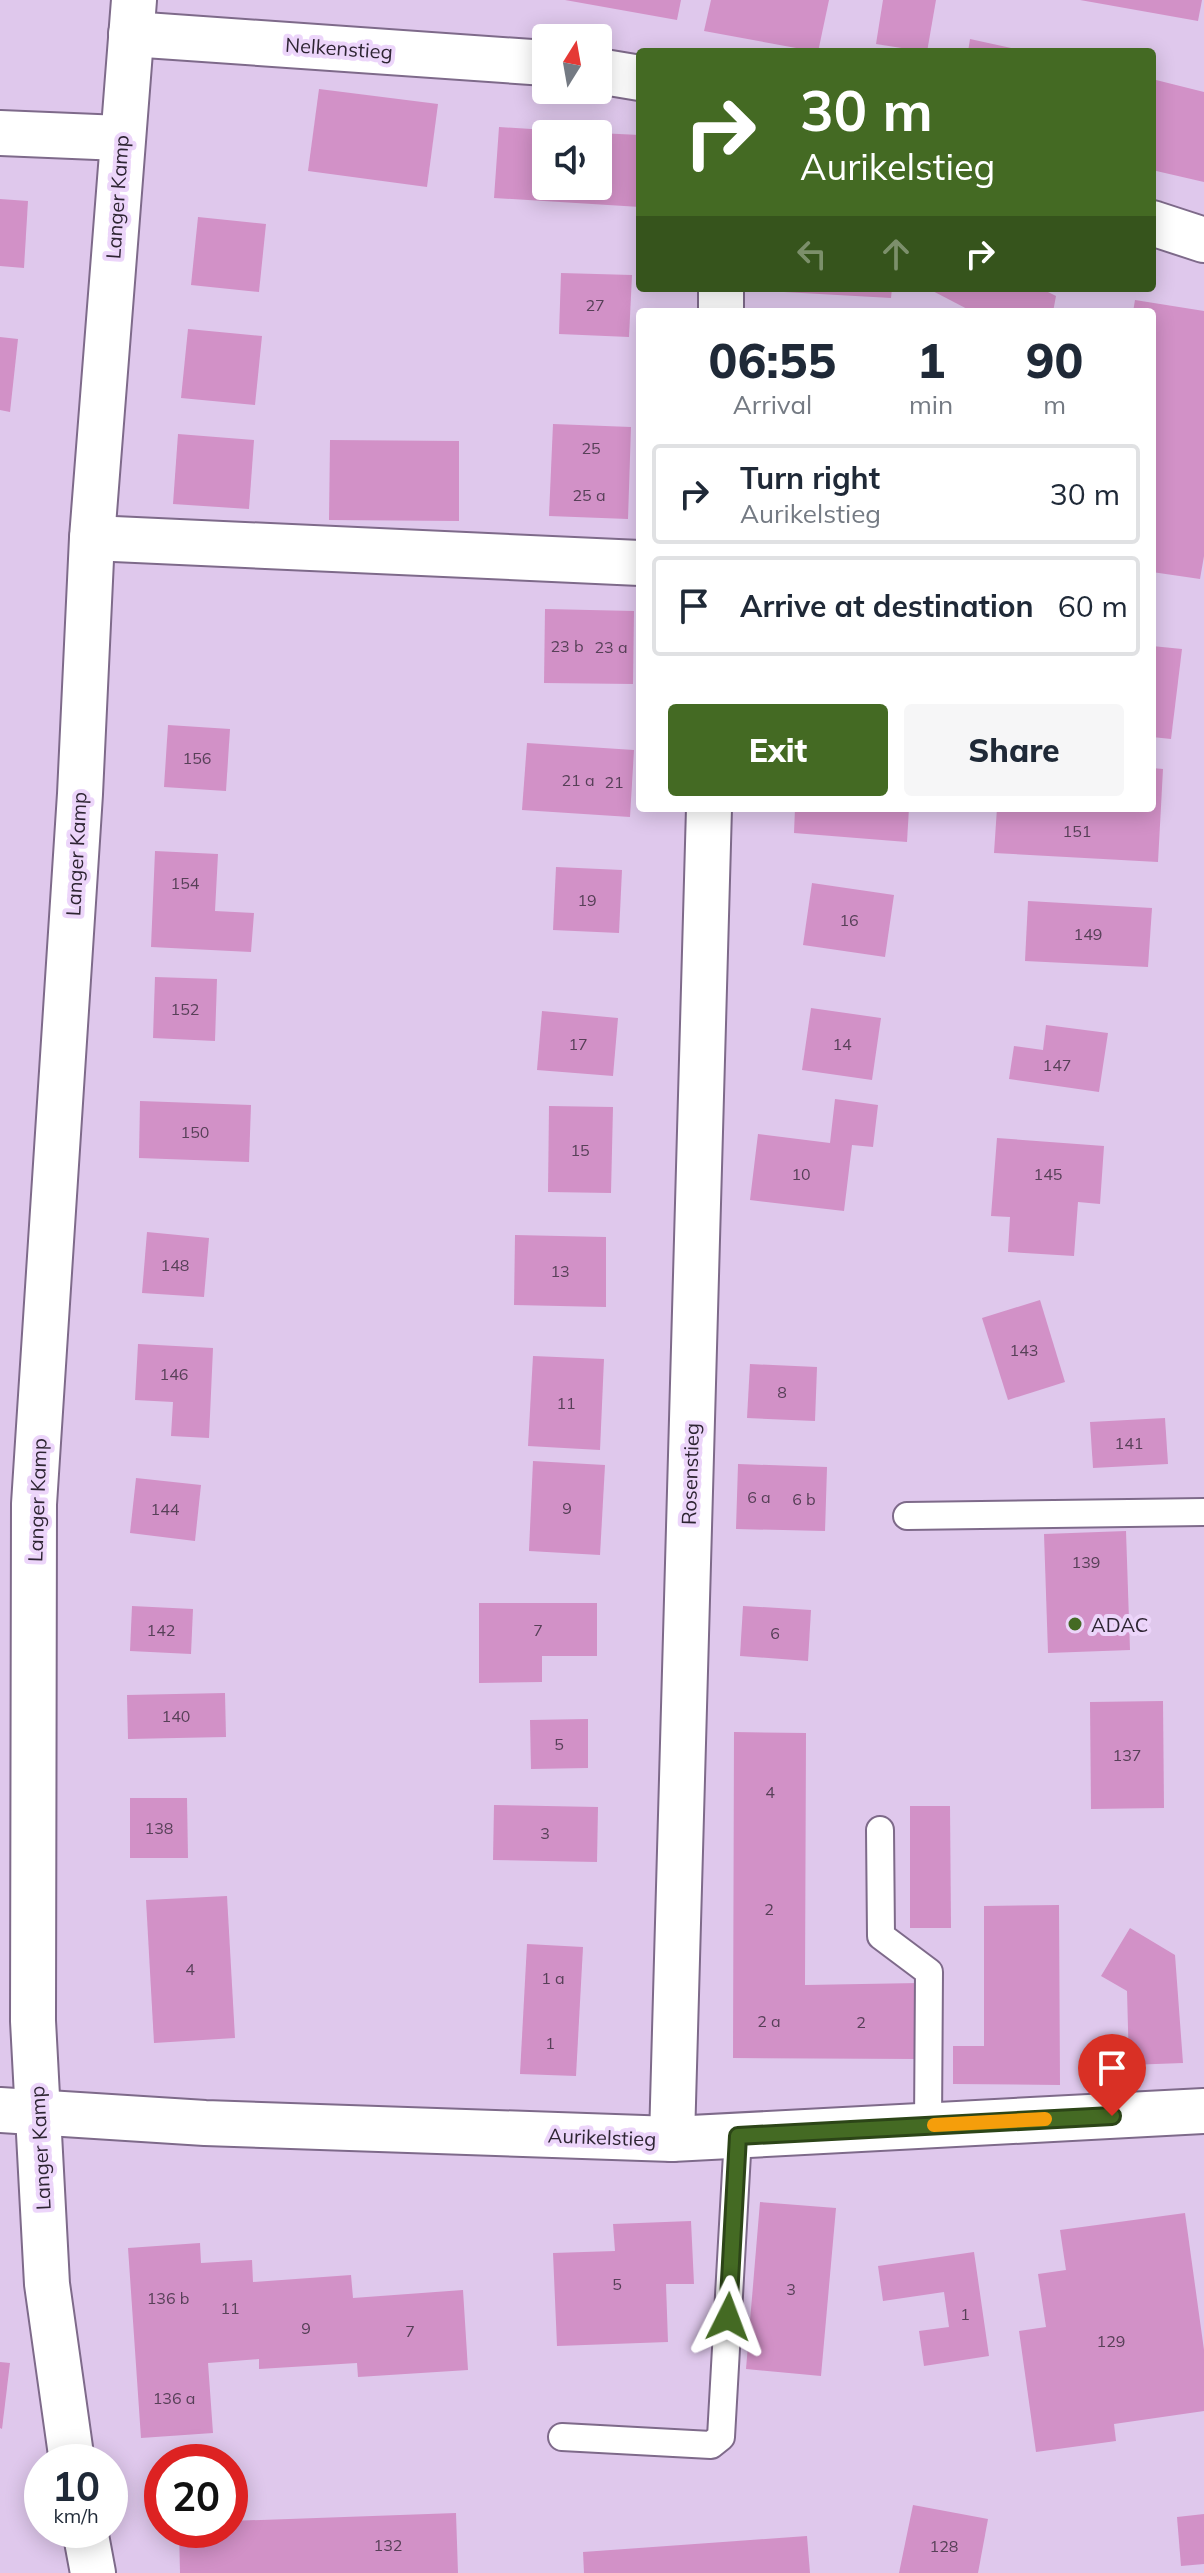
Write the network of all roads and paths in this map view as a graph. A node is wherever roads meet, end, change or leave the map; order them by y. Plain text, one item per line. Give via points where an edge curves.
1 (132, 17) edge
2 (532, 61) edge
3 (612, 73) edge
4 (636, 77) edge
5 (0, 133) edge
6 (121, 138) junction
7 (1156, 224) edge
8 (1204, 240) edge
9 (92, 538) junction
10 (636, 563) edge
11 (709, 812) edge
12 (1204, 1512) edge
13 (907, 1516) dead end
14 (880, 1830) dead end
15 (1204, 2111) edge
16 (20, 2112) edge
17 (928, 2126) junction
18 (738, 2136) junction
19 (672, 2139) junction
20 (562, 2437) dead end
21 (69, 2444) edge
22 (88, 2548) edge
23 (93, 2573) edge

1 - 2 street, Nelkenstieg
1 - 6 street, Langer Kamp
3 - 4 street
5 - 6 street
6 - 9 street, Langer Kamp
7 - 8 street
9 - 10 street
9 - 16 street, Langer Kamp via 34,1504 33,2021
11 - 19 street, Rosenstieg
12 - 13 lane
14 - 17 lane via 881,1936 929,1972
15 - 17 street, Aurikelstieg
16 - 19 street, Aurikelstieg
16 - 21 street, Langer Kamp
17 - 18 street, Aurikelstieg
18 - 19 street, Aurikelstieg
18 - 20 lane via 721,2437 711,2445
22 - 23 street

